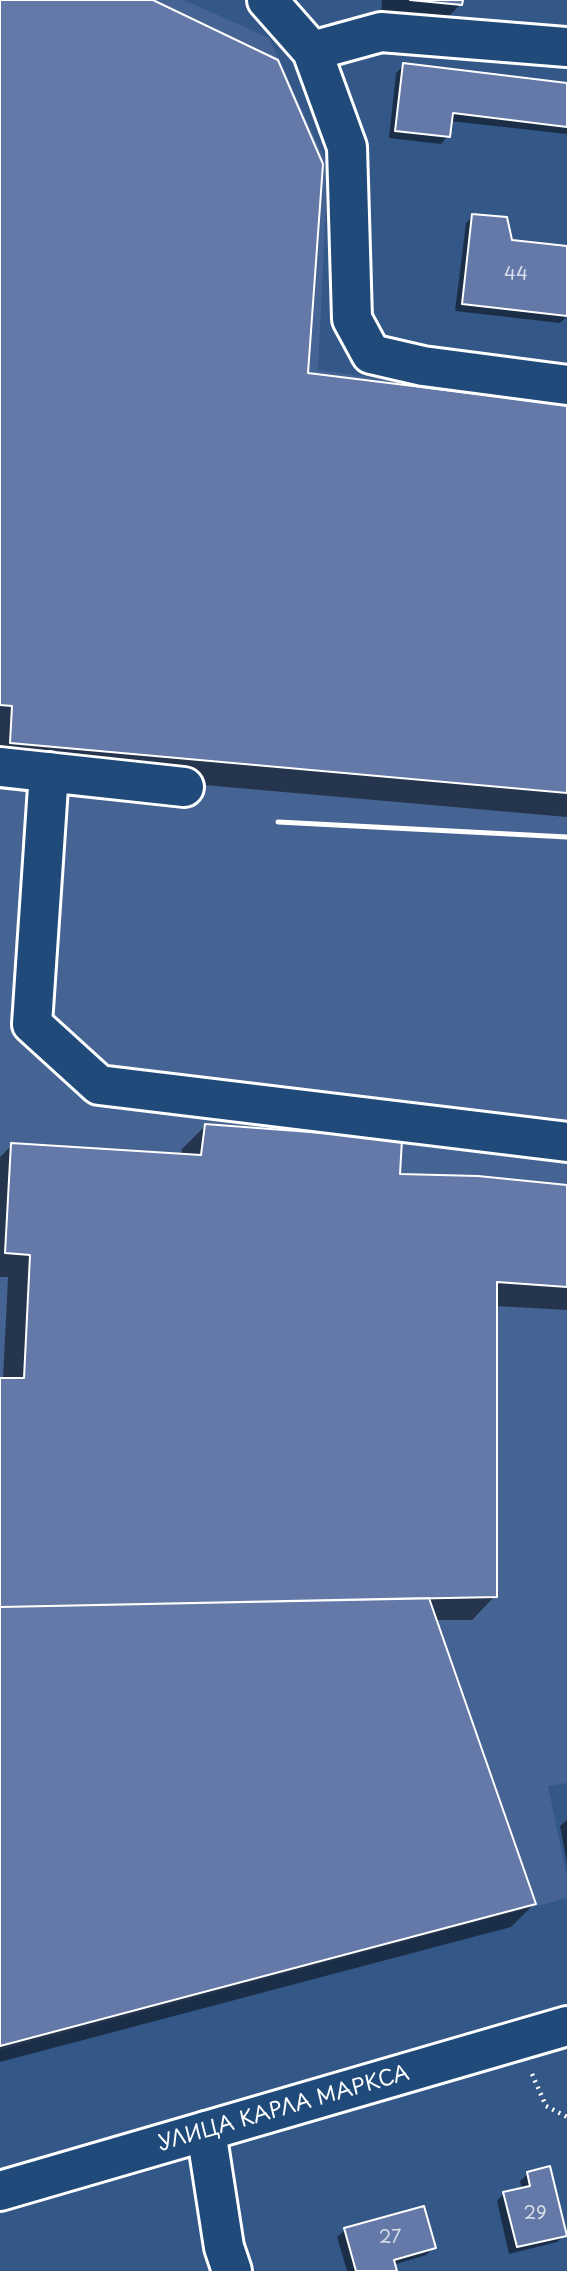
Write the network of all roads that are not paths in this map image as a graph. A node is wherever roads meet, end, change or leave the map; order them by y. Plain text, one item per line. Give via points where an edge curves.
1 (267, 0) edge
2 (567, 47) edge
3 (312, 51) junction
4 (567, 385) edge
5 (0, 767) edge
6 (48, 772) junction
7 (184, 787) dead end
8 (567, 1142) edge
9 (567, 2026) edge
10 (206, 2131) junction
11 (0, 2191) edge
12 (232, 2271) edge

1 - 3 street
2 - 3 street via 381,32
3 - 4 street via 347,147 352,319 371,355
5 - 6 street
6 - 7 street
6 - 8 street via 32,1024 99,1085
9 - 10 street, УЛИЦА КАРЛА МАРКСА
10 - 11 street, УЛИЦА КАРЛА МАРКСА
10 - 12 street

